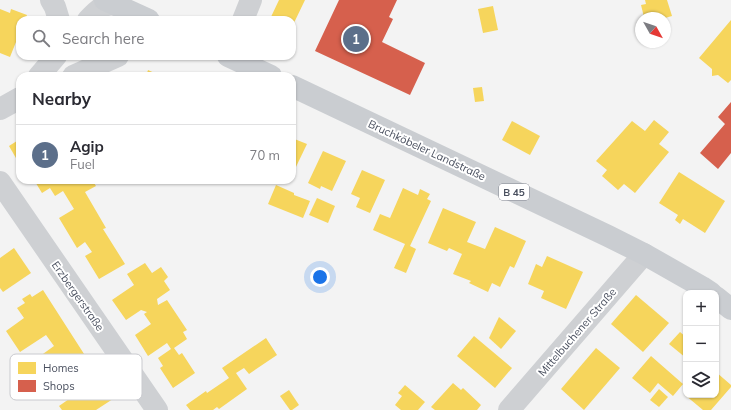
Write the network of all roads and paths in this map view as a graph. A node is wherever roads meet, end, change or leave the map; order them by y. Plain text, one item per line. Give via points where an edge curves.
1 (51, 0) edge
2 (251, 0) edge
3 (113, 6) edge
4 (57, 16) edge
5 (92, 16) edge
6 (139, 16) edge
7 (245, 16) edge
8 (53, 60) edge
9 (107, 60) edge
10 (237, 60) edge
11 (87, 67) edge
12 (42, 72) edge
13 (263, 72) edge
14 (296, 88) edge
15 (16, 100) edge
16 (0, 109) edge
17 (0, 182) edge
18 (644, 254) junction
19 (706, 290) edge
20 (719, 299) edge
21 (731, 308) edge
22 (118, 354) edge
23 (142, 388) edge
24 (157, 410) edge
25 (509, 410) edge

1 - 4 street
2 - 7 street
3 - 5 street via 108,5 99,9
3 - 6 main road
8 - 12 street
9 - 11 street
10 - 13 main road
14 - 18 main road, Bruchköbeler Landstraße / B 45
15 - 16 street
17 - 22 street, Erzbergerstraße
18 - 19 main road, Bruchköbeler Landstraße / B 45
18 - 25 street, Mittelbuchener Straße
20 - 21 main road
23 - 24 street, Erzbergerstraße

